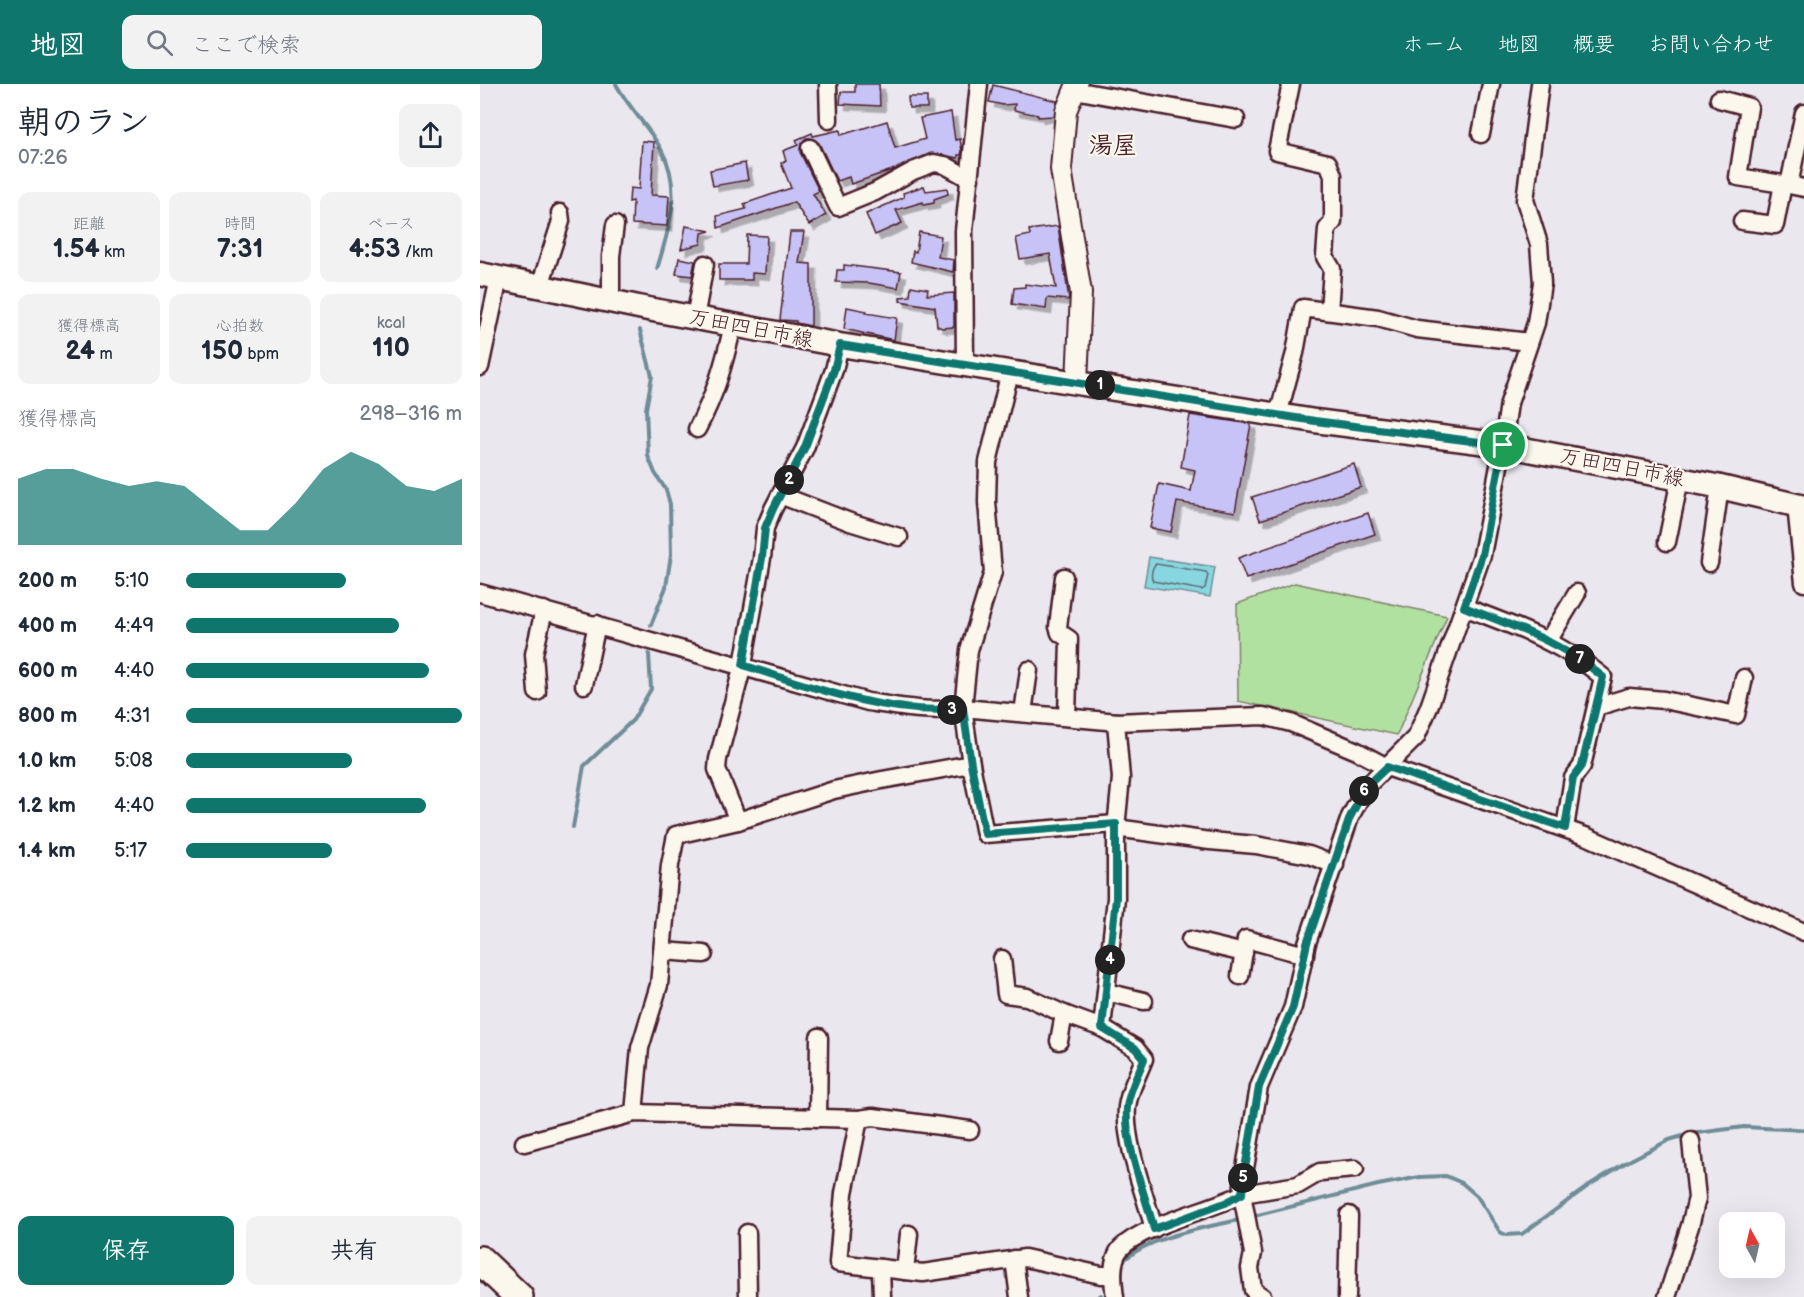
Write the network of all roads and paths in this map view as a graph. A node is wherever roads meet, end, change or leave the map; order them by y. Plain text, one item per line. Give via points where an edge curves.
1 (828, 84) edge
2 (979, 84) edge
3 (1291, 84) edge
4 (1491, 84) edge
5 (1540, 84) edge
6 (1076, 87) edge
7 (1719, 99) dead end
8 (1804, 113) edge
9 (1236, 119) dead end
10 (829, 120) dead end
11 (1481, 134) dead end
12 (810, 148) dead end
13 (970, 179) junction
14 (1792, 186) edge
15 (560, 213) dead end
16 (1742, 221) dead end
17 (615, 225) dead end
18 (705, 264) dead end
19 (489, 276) edge
20 (540, 286) junction
21 (611, 301) junction
22 (1329, 311) junction
23 (695, 318) junction
24 (733, 325) junction
25 (1529, 342) junction
26 (840, 345) junction
27 (965, 365) junction
28 (480, 367) edge
29 (1010, 372) junction
30 (1077, 382) junction
31 (1278, 415) junction
32 (697, 429) dead end
33 (1503, 445) junction
34 (1680, 479) junction
35 (1720, 487) junction
36 (780, 495) junction
37 (1800, 506) edge
38 (899, 537) dead end
39 (1666, 542) dead end
40 (1709, 563) dead end
41 (1064, 577) dead end
42 (1804, 583) edge
43 (480, 593) edge
44 (1577, 593) dead end
45 (1464, 607) junction
46 (544, 610) junction
47 (597, 624) junction
48 (1548, 641) junction
49 (743, 665) junction
50 (1029, 670) dead end
51 (1744, 678) dead end
52 (584, 685) dead end
53 (537, 692) dead end
54 (1596, 707) junction
55 (963, 708) junction
56 (1023, 713) junction
57 (1067, 717) junction
58 (1116, 722) junction
59 (971, 764) junction
60 (1387, 767) junction
61 (738, 821) junction
62 (1116, 826) junction
63 (1565, 828) junction
64 (1335, 865) junction
65 (1804, 932) edge
66 (1190, 940) dead end
67 (662, 951) junction
68 (1244, 953) junction
69 (704, 954) dead end
70 (1305, 955) junction
71 (1002, 959) dead end
72 (1240, 976) dead end
73 (1106, 992) junction
74 (1144, 1001) dead end
75 (1064, 1014) junction
76 (1102, 1028) junction
77 (819, 1037) dead end
78 (1059, 1041) dead end
79 (634, 1113) junction
80 (818, 1118) junction
81 (859, 1119) junction
82 (970, 1130) dead end
83 (1691, 1141) dead end
84 (524, 1143) dead end
85 (1355, 1169) dead end
86 (1242, 1194) junction
87 (1349, 1215) dead end
88 (1154, 1229) junction
89 (747, 1233) dead end
90 (909, 1234) dead end
91 (1014, 1259) junction
92 (480, 1260) edge
93 (881, 1268) junction
94 (905, 1271) junction
95 (1111, 1275) junction
96 (519, 1297) edge
97 (748, 1297) edge
98 (882, 1297) edge
99 (1019, 1297) edge
100 (1115, 1297) edge
101 (1263, 1297) edge
102 (1347, 1297) edge
103 (1667, 1297) edge

1 - 10 street
2 - 13 street
3 - 22 street via 1277,151 1328,163 1333,175 1333,222 1327,230 1326,257 1332,269
4 - 11 street
5 - 25 street via 1525,200 1539,244 1542,283
6 - 9 street
6 - 30 street via 1066,111 1061,169 1081,293
7 - 14 street via 1749,107 1738,177
8 - 14 street
12 - 13 street via 838,207 934,163
13 - 27 street via 964,231
14 - 16 street via 1775,225
15 - 20 street via 561,221
17 - 21 street
18 - 23 street
19 - 20 main road, 万田四日市線
19 - 28 street
20 - 21 main road, 万田四日市線
21 - 23 main road, 万田四日市線
22 - 25 street via 1417,329
22 - 31 street via 1303,308
23 - 24 main road, 万田四日市線
24 - 26 main road, 万田四日市線
24 - 32 street via 722,374
25 - 33 street via 1509,403
26 - 27 main road, 万田四日市線
26 - 36 street via 805,447
27 - 29 main road, 万田四日市線
29 - 30 main road, 万田四日市線
29 - 55 street via 988,462 993,572 969,650
30 - 31 main road, 万田四日市線
31 - 33 main road, 万田四日市線
33 - 34 main road, 万田四日市線
33 - 45 street via 1482,555
34 - 35 main road, 万田四日市線
34 - 39 street
35 - 37 main road, 万田四日市線
35 - 40 street
36 - 38 street
36 - 49 street via 765,528
37 - 42 street
41 - 57 street via 1058,627 1069,639
43 - 46 street
44 - 48 street
45 - 48 street
45 - 60 street via 1416,737
46 - 47 street
46 - 53 street via 534,654
47 - 49 street
47 - 52 street
48 - 54 street via 1580,658 1603,677
49 - 55 street via 868,702 941,711
49 - 61 street via 717,770
50 - 56 street
51 - 54 street via 1736,715 1629,697
54 - 63 street via 1582,766 1573,778
55 - 56 street
55 - 59 street
56 - 57 street
57 - 58 street
58 - 60 street via 1263,716 1291,723
58 - 62 street via 1121,778
59 - 61 street via 834,790
59 - 62 street via 985,834
60 - 63 street
60 - 64 street via 1366,787 1350,817
61 - 67 street via 676,835
62 - 64 street via 1256,844
62 - 73 street via 1116,898
63 - 65 street
64 - 70 street
66 - 68 street
67 - 69 street
67 - 79 street via 659,985 640,1048
68 - 70 street via 1246,939
68 - 72 street
70 - 86 street via 1293,1007 1259,1087
71 - 75 street via 1006,994 1027,997
73 - 74 street
73 - 76 street
75 - 76 street
75 - 78 street
76 - 88 street via 1135,1048 1144,1059 1127,1107 1128,1133
77 - 80 street
79 - 80 street
79 - 84 street
80 - 81 street
81 - 82 street via 873,1117
81 - 93 street via 844,1193 838,1263
83 - 103 street via 1697,1198
85 - 86 street via 1320,1172 1298,1185
86 - 88 street
86 - 101 street via 1252,1253 1252,1290
87 - 102 street
88 - 95 street via 1119,1250
89 - 97 street
90 - 94 street
91 - 94 street via 922,1273
91 - 95 street
91 - 99 street
92 - 96 highway
93 - 94 street
93 - 98 street
95 - 100 street

